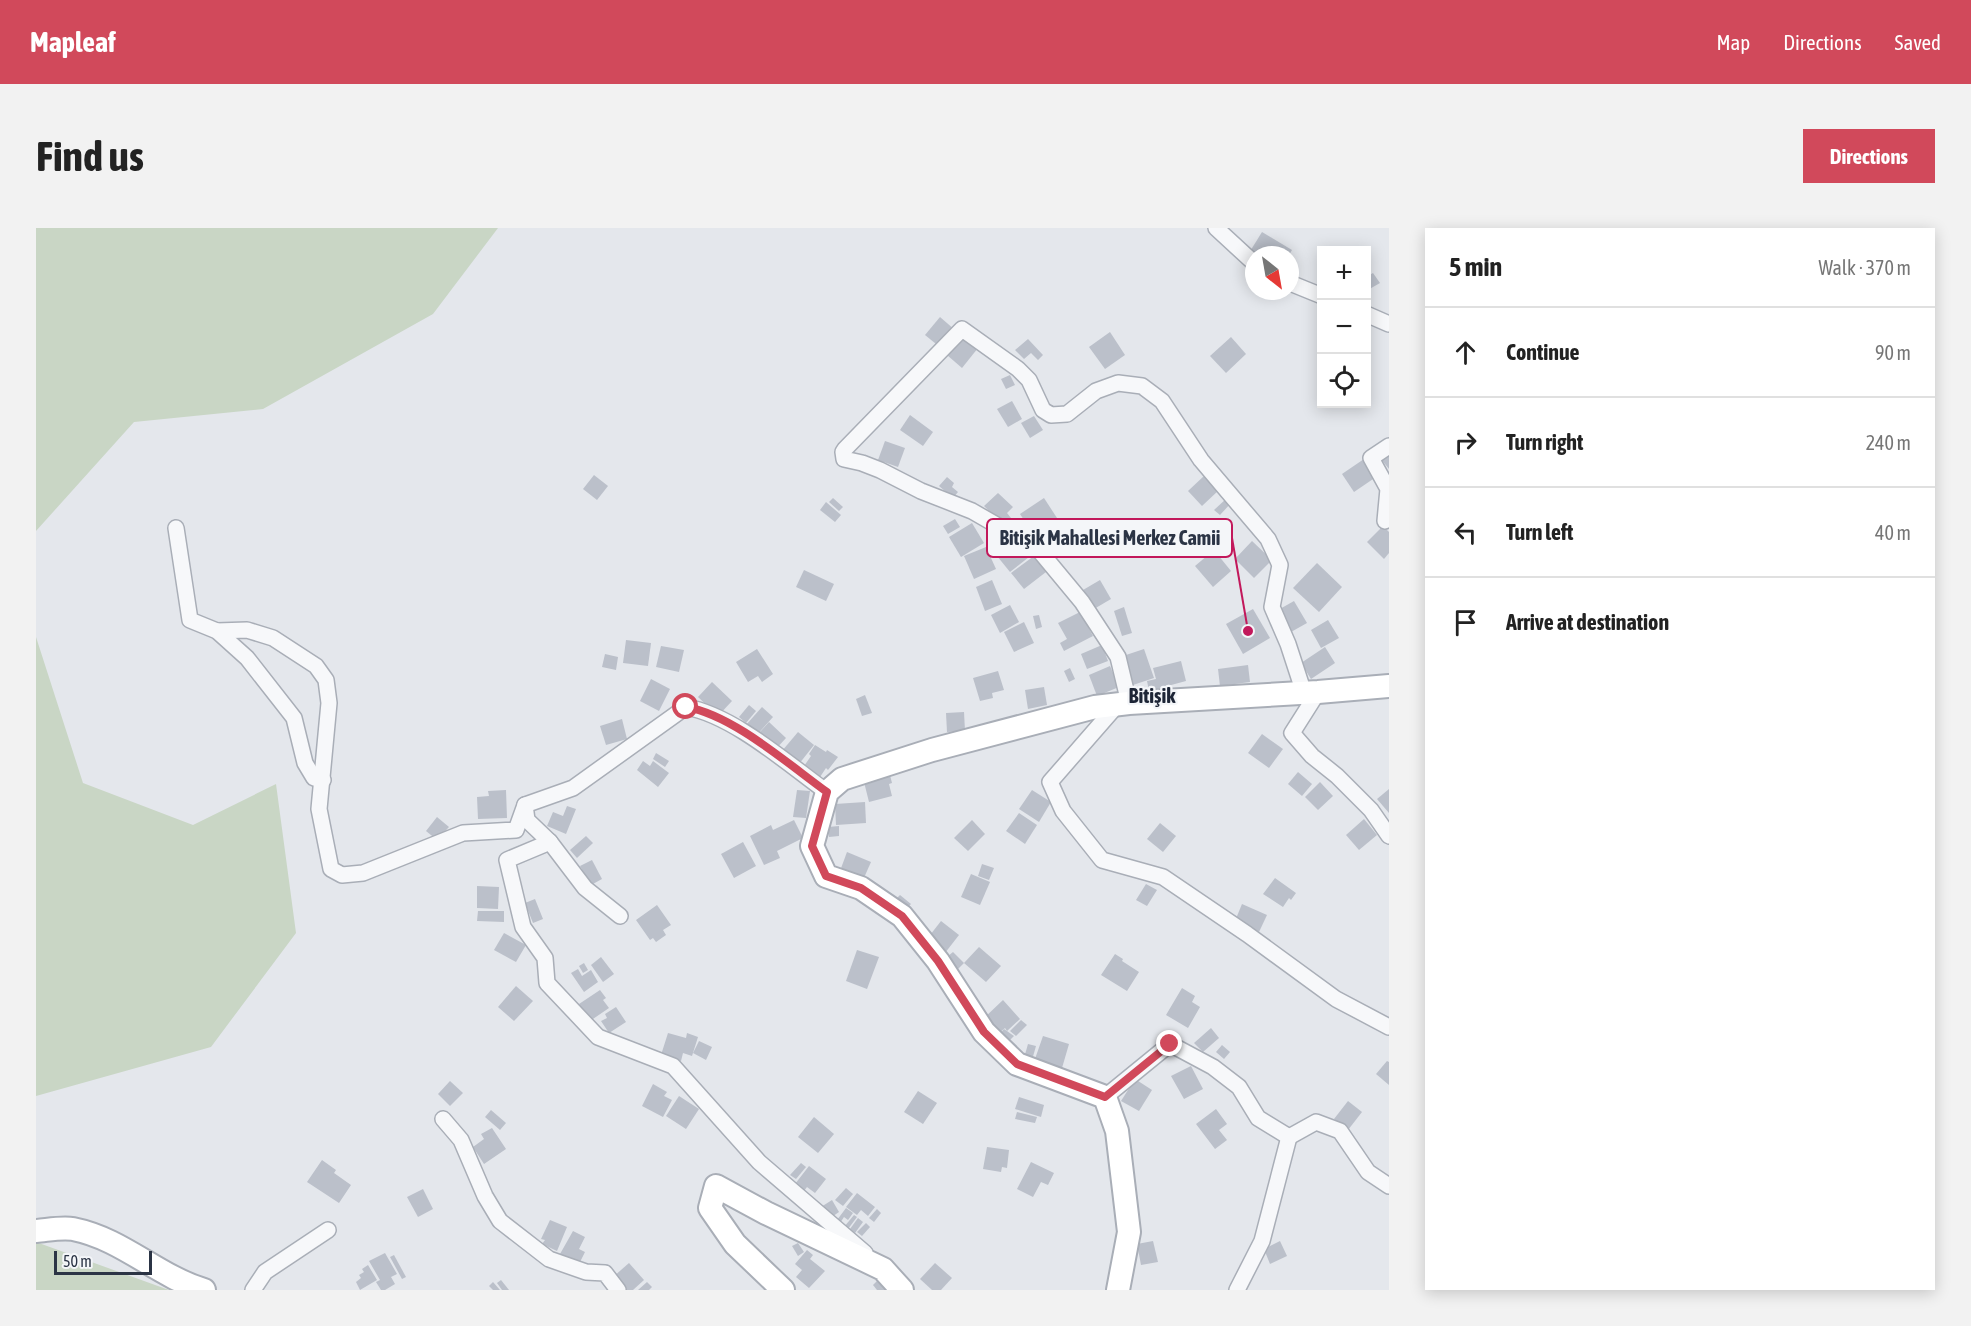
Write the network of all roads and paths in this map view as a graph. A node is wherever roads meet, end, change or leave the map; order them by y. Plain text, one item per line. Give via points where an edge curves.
1 (1216, 228) edge
2 (1245, 255) edge
3 (1299, 287) edge
4 (1317, 294) edge
5 (1371, 316) edge
6 (1389, 324) edge
7 (1389, 446) edge
8 (1386, 521) dead end
9 (176, 528) dead end
10 (217, 631) junction
11 (1389, 686) edge
12 (1311, 692) junction
13 (1123, 704) junction
14 (323, 780) junction
15 (827, 792) junction
16 (525, 805) junction
17 (1389, 836) edge
18 (550, 842) junction
19 (620, 916) dead end
20 (1389, 1028) edge
21 (1105, 1097) junction
22 (443, 1119) dead end
23 (1289, 1137) junction
24 (1389, 1185) edge
25 (328, 1230) dead end
26 (36, 1231) edge
27 (883, 1269) junction
28 (204, 1290) edge
29 (254, 1290) edge
30 (618, 1290) edge
31 (783, 1290) edge
32 (902, 1290) edge
33 (1119, 1290) edge
34 (1238, 1290) edge

1 - 2 street
3 - 4 street
5 - 6 street
7 - 8 street via 1371,458 1388,489
9 - 10 street via 190,620
10 - 14 street via 247,658 294,718 304,763 314,778
10 - 14 street via 247,630 273,638 316,666 326,680 329,703
11 - 12 street
12 - 13 street
12 - 13 street via 1272,607 1280,565 1268,539 1201,460 1162,401 1142,386 1119,383 1096,391 1066,414 1051,415 1042,410 1029,380 1018,369 962,329 845,449 844,459 871,466 972,511 1038,549 1082,602 1118,657
12 - 17 street via 1293,733 1312,756 1371,810
13 - 15 street via 1095,707 932,750 842,779
13 - 20 street via 1050,782 1062,811 1102,860 1163,877 1336,999
14 - 16 street via 319,809 330,869 342,875 363,873 463,833 516,830
15 - 16 street via 741,730 686,707 573,788
15 - 21 street via 812,846 826,876 861,888 902,916 938,961 984,1032 1017,1064
16 - 18 street via 527,820
18 - 19 street via 585,888
18 - 27 street via 507,860 523,927 545,958 547,983 598,1037 673,1066 759,1162
21 - 23 street via 1170,1044 1213,1067 1239,1087 1258,1118
21 - 33 street via 1117,1131 1129,1232
22 - 30 street via 461,1140 500,1221 549,1259 586,1272 605,1273
23 - 24 street via 1316,1122 1340,1131 1368,1172
23 - 34 street via 1262,1241
25 - 29 street via 265,1272
26 - 28 street via 72,1229 119,1245 185,1285
27 - 31 street via 716,1186 710,1208 735,1244
27 - 32 street

